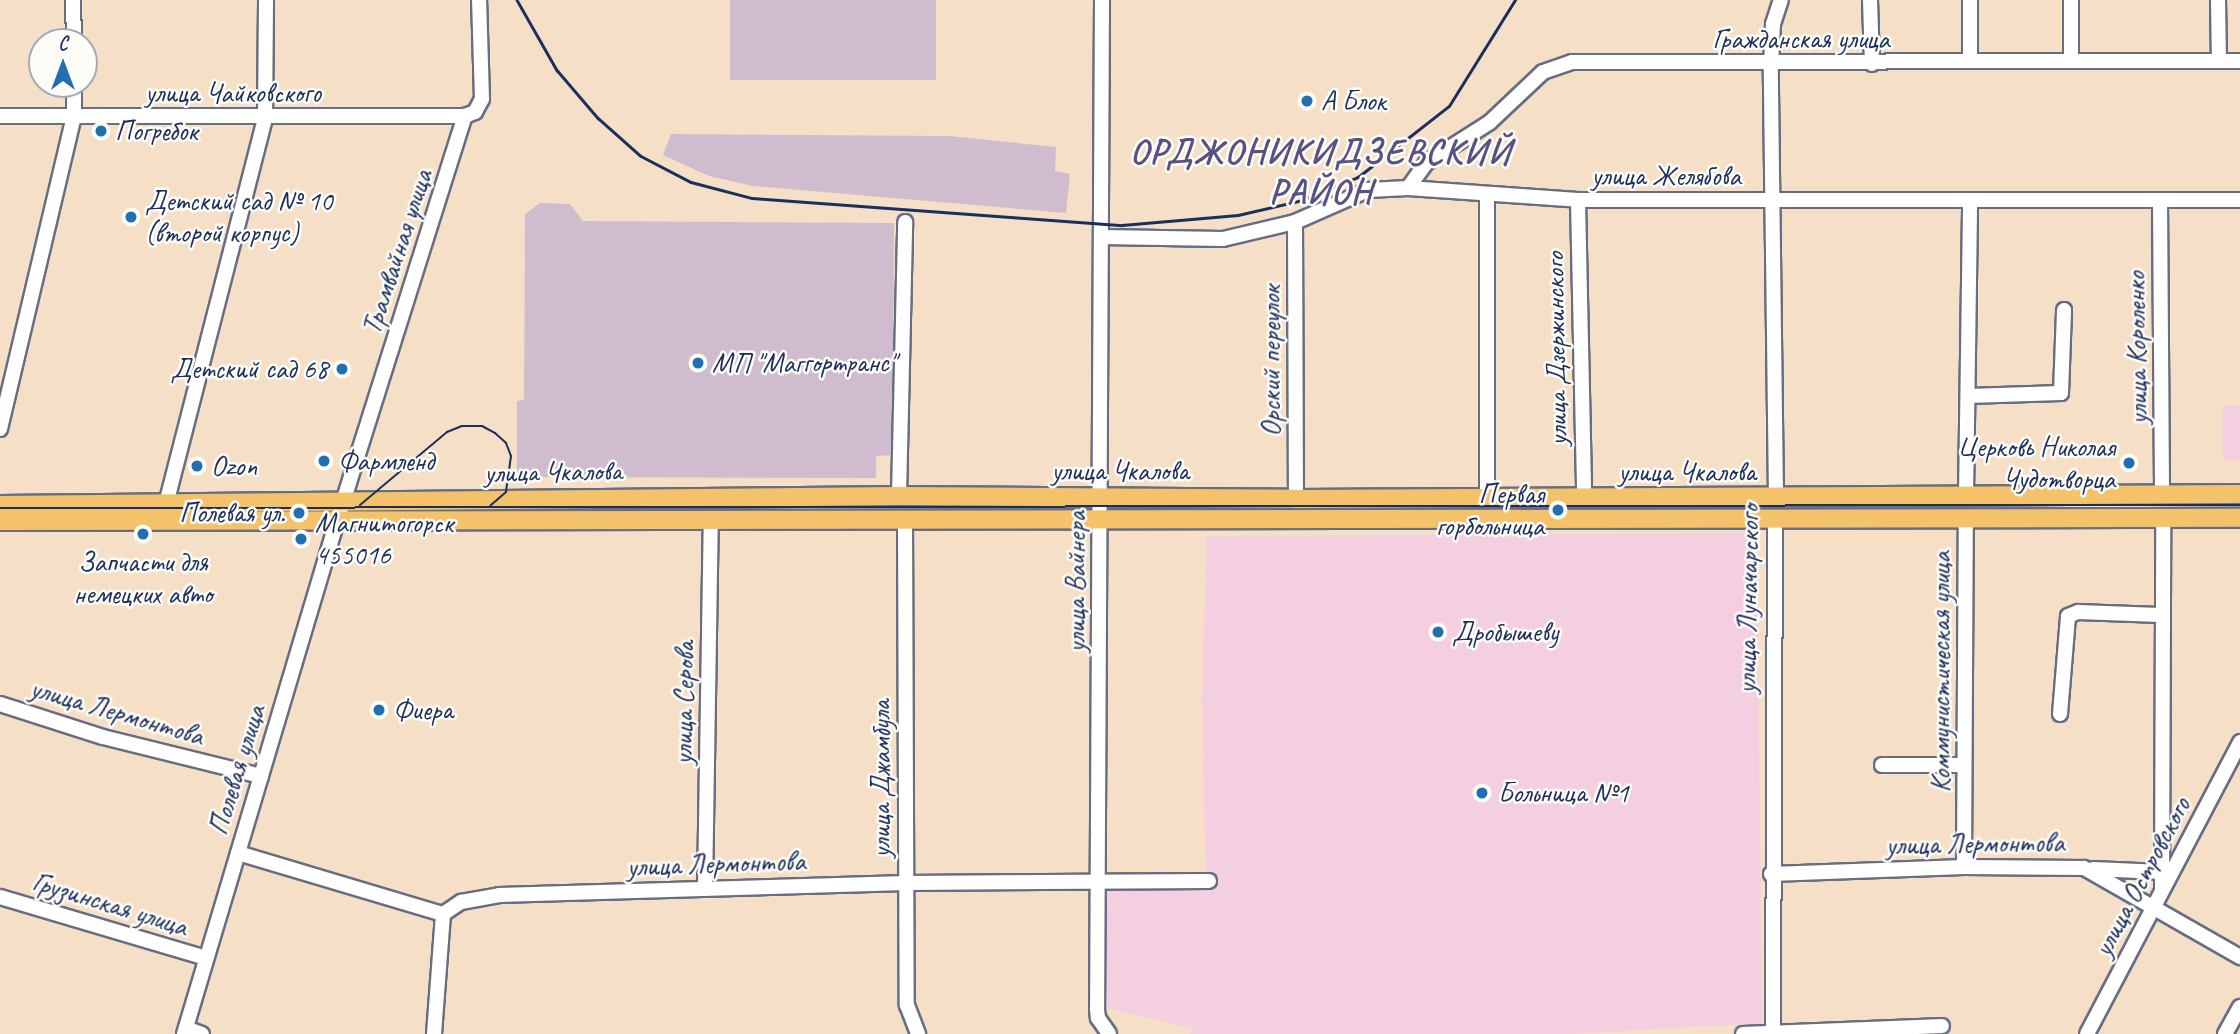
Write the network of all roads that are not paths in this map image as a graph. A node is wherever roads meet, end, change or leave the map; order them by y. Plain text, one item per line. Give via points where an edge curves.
1 (73, 0) edge
2 (266, 0) edge
3 (479, 0) edge
4 (1102, 0) edge
5 (1781, 0) edge
6 (1870, 0) edge
7 (1970, 0) edge
8 (2071, 0) edge
9 (2218, 0) edge
10 (74, 28) edge
11 (1970, 60) junction
12 (2071, 60) junction
13 (2219, 61) junction
14 (2240, 61) edge
15 (1872, 64) junction
16 (1771, 65) junction
17 (74, 98) edge
18 (0, 116) edge
19 (465, 116) junction
20 (74, 117) junction
21 (265, 118) junction
22 (1408, 188) junction
23 (1487, 196) junction
24 (1578, 200) junction
25 (2240, 200) edge
26 (1773, 201) junction
27 (1970, 201) junction
28 (2160, 201) junction
29 (905, 222) dead end
30 (1295, 222) junction
31 (1101, 237) junction
32 (2064, 310) dead end
33 (1968, 397) junction
34 (0, 429) edge
35 (2240, 494) edge
36 (2162, 495) junction
37 (899, 496) junction
38 (1966, 496) junction
39 (1584, 497) junction
40 (1101, 498) junction
41 (1487, 498) junction
42 (1776, 498) junction
43 (1296, 499) junction
44 (344, 501) junction
45 (166, 504) junction
46 (0, 505) edge
47 (2163, 517) junction
48 (2240, 518) edge
49 (711, 519) junction
50 (1966, 519) junction
51 (0, 520) edge
52 (905, 520) junction
53 (337, 521) junction
54 (1775, 521) junction
55 (1101, 522) junction
56 (2160, 615) junction
57 (0, 704) edge
58 (2060, 714) dead end
59 (2240, 742) edge
60 (1882, 765) dead end
61 (1964, 765) junction
62 (261, 776) junction
63 (237, 853) junction
64 (1964, 867) junction
65 (2084, 868) junction
66 (2162, 873) junction
67 (1771, 874) junction
68 (1209, 881) dead end
69 (906, 883) junction
70 (1100, 883) junction
71 (705, 888) junction
72 (2162, 890) junction
73 (0, 897) edge
74 (2154, 908) junction
75 (443, 914) junction
76 (2240, 957) edge
77 (206, 958) junction
78 (2240, 1007) edge
79 (1942, 1026) dead end
80 (185, 1031) edge
81 (1773, 1033) edge
82 (202, 1034) edge
83 (434, 1034) edge
84 (918, 1034) edge
85 (1110, 1034) edge
86 (1744, 1034) edge
87 (2087, 1034) edge
88 (2225, 1034) edge

1 - 10 street
2 - 21 street
3 - 19 street, Трамвайная улица via 482,99 475,112
4 - 31 street, улица Вайнера
5 - 16 street, улица Луначарского via 1773,24
6 - 15 street
7 - 11 street
8 - 12 street
9 - 13 street
11 - 12 street, Гражданская улица
11 - 15 street, Гражданская улица
12 - 13 street, Гражданская улица
13 - 14 street, Гражданская улица
15 - 16 street, Гражданская улица
16 - 22 street, Гражданская улица via 1595,62 1556,66 1543,72 1490,122 1426,163
16 - 26 street, улица Луначарского
17 - 20 street
18 - 20 street, улица Чайковского
19 - 21 street, улица Чайковского
19 - 44 street, Трамвайная улица
20 - 21 street, улица Чайковского
20 - 34 street
21 - 45 street
22 - 23 street, улица Желябова
22 - 30 street, улица Желябова via 1368,190
23 - 24 street, улица Желябова
23 - 41 street
24 - 26 street, улица Желябова
24 - 39 street, улица Дзержинского
25 - 28 street, улица Желябова
26 - 27 street, улица Желябова
26 - 42 street, улица Луначарского
27 - 28 street, улица Желябова
27 - 33 street
28 - 36 street, улица Короленко
29 - 37 street
30 - 31 street, улица Желябова via 1223,239
30 - 43 street, Орский переулок
31 - 40 street, улица Вайнера
32 - 33 street via 2061,393
33 - 38 street
35 - 36 main road, улица Чкалова
36 - 38 main road, улица Чкалова
37 - 40 main road, улица Чкалова
37 - 44 main road, улица Чкалова
38 - 42 main road, улица Чкалова
39 - 41 main road, улица Чкалова
39 - 42 main road, улица Чкалова
40 - 43 main road, улица Чкалова
40 - 55 street, улица Вайнера
41 - 43 main road, улица Чкалова
42 - 54 main road, улица Луначарского
44 - 45 main road, улица Чкалова
44 - 53 street, Трамвайная улица
45 - 46 main road, улица Чкалова
47 - 48 main road, улица Чкалова
47 - 50 main road, улица Чкалова
47 - 56 street
49 - 52 main road, улица Чкалова
49 - 53 main road, улица Чкалова
49 - 71 street, улица Серова
50 - 54 main road, улица Чкалова
50 - 61 street, Коммунистическая улица
51 - 53 main road, улица Чкалова
52 - 55 main road, улица Чкалова
52 - 69 street, улица Джамбула
53 - 62 street, Полевая улица
54 - 55 main road, улица Чкалова
54 - 67 street, улица Луначарского
55 - 70 street, улица Вайнера
56 - 58 street via 2078,612 2068,616
56 - 66 street
57 - 62 street, улица Лермонтова via 103,737
59 - 72 street, улица Островского
60 - 61 street
61 - 64 street, Коммунистическая улица
62 - 63 street, Полевая улица
63 - 75 street
63 - 77 street, Полевая улица
64 - 65 street, улица Лермонтова
64 - 67 street, улица Лермонтова
65 - 66 street
65 - 74 street, улица Лермонтова
66 - 72 street
67 - 81 street, улица Луначарского
68 - 70 street, улица Лермонтова
69 - 70 street, улица Лермонтова
69 - 71 street, улица Лермонтова
69 - 84 street, улица Джамбула via 907,1009
70 - 85 street, улица Вайнера via 1098,1018
71 - 75 street, улица Лермонтова via 499,895 461,902
72 - 74 street, улица Островского
73 - 77 street, Грузинская улица
74 - 76 street, улица Лермонтова
74 - 87 street, улица Островского
75 - 83 street
77 - 80 street, Полевая улица
78 - 88 street
79 - 81 street
80 - 82 street
81 - 86 street

